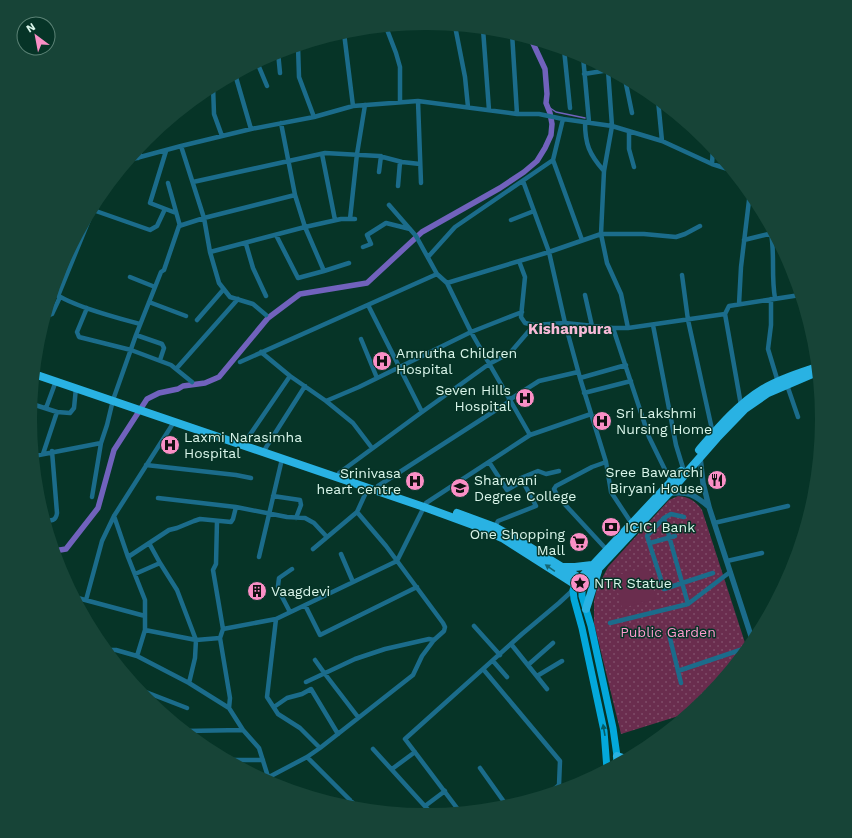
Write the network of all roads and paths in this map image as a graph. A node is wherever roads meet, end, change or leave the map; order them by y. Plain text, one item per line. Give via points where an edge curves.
1 (456, 31) edge
2 (388, 32) edge
3 (483, 34) edge
4 (345, 38) edge
5 (512, 39) edge
6 (298, 52) edge
7 (565, 56) edge
8 (279, 59) edge
9 (583, 64) edge
10 (259, 68) edge
11 (600, 71) edge
12 (280, 74) dead end
13 (584, 74) junction
14 (609, 76) edge
15 (237, 79) edge
16 (267, 86) dead end
17 (626, 86) edge
18 (213, 94) edge
19 (400, 101) junction
20 (418, 101) junction
21 (365, 105) junction
22 (353, 106) junction
23 (468, 107) junction
24 (659, 107) edge
25 (570, 108) dead end
26 (489, 110) junction
27 (632, 113) dead end
28 (517, 114) junction
29 (314, 117) junction
30 (561, 118) junction
31 (587, 122) junction
32 (281, 123) junction
33 (612, 126) junction
34 (251, 129) junction
35 (629, 131) junction
36 (222, 136) junction
37 (662, 141) junction
38 (181, 146) junction
39 (166, 151) junction
40 (322, 154) junction
41 (357, 154) junction
42 (381, 156) junction
43 (712, 157) edge
44 (138, 158) edge
45 (553, 160) junction
46 (289, 161) junction
47 (400, 162) junction
48 (420, 164) junction
49 (712, 164) junction
50 (634, 167) dead end
51 (722, 167) edge
52 (604, 171) junction
53 (379, 172) dead end
54 (523, 181) junction
55 (193, 182) junction
56 (168, 183) dead end
57 (422, 183) dead end
58 (398, 186) dead end
59 (295, 195) junction
60 (749, 203) edge
61 (389, 205) dead end
62 (165, 209) junction
63 (534, 211) junction
64 (97, 212) edge
65 (176, 213) junction
66 (204, 218) junction
67 (335, 220) junction
68 (511, 220) dead end
69 (180, 226) junction
70 (700, 226) dead end
71 (305, 227) junction
72 (410, 229) junction
73 (601, 234) junction
74 (768, 234) edge
75 (276, 235) junction
76 (83, 236) edge
77 (582, 240) junction
78 (744, 240) junction
79 (773, 243) edge
80 (246, 244) junction
81 (363, 247) dead end
82 (210, 252) junction
83 (549, 252) junction
84 (428, 257) junction
85 (519, 261) junction
86 (349, 263) dead end
87 (324, 271) junction
88 (437, 274) junction
89 (682, 276) dead end
90 (130, 277) dead end
91 (447, 283) junction
92 (155, 287) junction
93 (223, 290) junction
94 (585, 294) dead end
95 (59, 296) junction
96 (266, 296) dead end
97 (795, 296) edge
98 (773, 298) junction
99 (238, 299) junction
100 (149, 302) junction
101 (740, 304) junction
102 (368, 305) junction
103 (87, 308) junction
104 (522, 312) junction
105 (51, 314) edge
106 (725, 314) junction
107 (266, 315) dead end
108 (186, 316) dead end
109 (197, 320) dead end
110 (688, 320) junction
111 (140, 324) junction
112 (565, 324) junction
113 (653, 325) junction
114 (534, 326) junction
115 (592, 326) junction
116 (613, 328) junction
117 (628, 328) junction
118 (471, 332) junction
119 (136, 335) junction
120 (361, 339) dead end
121 (131, 350) junction
122 (261, 352) junction
123 (160, 360) junction
124 (240, 362) dead end
125 (489, 364) junction
126 (626, 366) junction
127 (399, 367) junction
128 (812, 368) edge
129 (176, 369) junction
130 (578, 372) junction
131 (812, 374) edge
132 (39, 375) edge
133 (39, 375) edge
134 (290, 376) junction
135 (377, 378) junction
136 (580, 378) junction
137 (56, 381) junction
138 (192, 382) dead end
139 (631, 382) junction
140 (778, 382) junction
141 (787, 385) junction
142 (305, 386) junction
143 (76, 388) junction
144 (584, 393) junction
145 (114, 398) junction
146 (510, 401) junction
147 (326, 402) junction
148 (741, 405) junction
149 (38, 406) edge
150 (46, 408) junction
151 (57, 412) junction
152 (422, 412) junction
153 (591, 414) junction
154 (166, 417) junction
155 (798, 417) dead end
156 (174, 422) junction
157 (713, 434) junction
158 (530, 435) junction
159 (245, 442) junction
160 (101, 443) junction
161 (265, 448) junction
162 (372, 448) junction
163 (52, 451) junction
164 (43, 454) junction
165 (39, 455) edge
166 (700, 457) junction
167 (282, 459) junction
168 (489, 462) junction
169 (606, 462) junction
170 (146, 465) junction
171 (683, 468) junction
172 (559, 471) dead end
173 (339, 473) junction
174 (251, 478) dead end
175 (521, 478) junction
176 (671, 482) junction
177 (378, 486) junction
178 (368, 488) junction
179 (668, 494) junction
180 (273, 496) junction
181 (92, 498) dead end
182 (158, 498) dead end
183 (425, 505) junction
184 (788, 506) dead end
185 (236, 507) junction
186 (709, 507) junction
187 (358, 512) junction
188 (269, 514) junction
189 (114, 516) junction
190 (684, 517) dead end
191 (296, 518) junction
192 (664, 518) junction
193 (50, 520) edge
194 (217, 521) junction
195 (714, 523) junction
196 (632, 524) junction
197 (494, 527) junction
198 (675, 536) dead end
199 (327, 537) junction
200 (669, 538) junction
201 (149, 543) junction
202 (650, 543) junction
203 (313, 549) dead end
204 (607, 550) junction
205 (762, 553) dead end
206 (341, 554) dead end
207 (128, 557) junction
208 (258, 557) dead end
209 (397, 561) junction
210 (727, 561) junction
211 (160, 563) junction
212 (562, 566) junction
213 (596, 567) junction
214 (292, 569) dead end
215 (730, 572) junction
216 (713, 573) dead end
217 (135, 574) junction
218 (353, 582) junction
219 (682, 583) junction
220 (579, 585) junction
221 (417, 587) junction
222 (81, 598) edge
223 (86, 600) junction
224 (688, 604) junction
225 (305, 605) junction
226 (586, 609) junction
227 (290, 612) junction
228 (145, 616) junction
229 (276, 619) junction
230 (610, 623) dead end
231 (474, 626) dead end
232 (223, 629) junction
233 (145, 630) junction
234 (750, 633) edge
235 (669, 634) dead end
236 (220, 638) junction
237 (196, 640) junction
238 (434, 640) junction
239 (553, 643) dead end
240 (511, 644) junction
241 (113, 650) edge
242 (739, 650) edge
243 (500, 655) junction
244 (137, 656) junction
245 (315, 660) dead end
246 (562, 660) dead end
247 (493, 661) junction
248 (528, 665) junction
249 (483, 669) junction
250 (678, 671) junction
251 (325, 674) junction
252 (537, 676) junction
253 (507, 677) dead end
254 (306, 682) dead end
255 (189, 683) junction
256 (681, 683) dead end
257 (547, 689) dead end
258 (151, 694) edge
259 (274, 707) junction
260 (187, 708) dead end
261 (229, 708) junction
262 (358, 717) junction
263 (243, 730) junction
264 (193, 731) edge
265 (338, 734) junction
266 (320, 748) junction
267 (373, 749) dead end
268 (415, 752) junction
269 (307, 757) junction
270 (616, 758) edge
271 (239, 760) edge
272 (263, 760) junction
273 (607, 763) edge
274 (480, 768) dead end
275 (392, 769) junction
276 (268, 774) edge
277 (272, 776) edge
278 (561, 783) edge
279 (445, 791) junction
280 (350, 800) edge
281 (503, 801) edge
282 (426, 806) joint
283 (456, 807) edge

1 - 23 street
2 - 19 street via 400,67
3 - 26 street
4 - 22 street
5 - 28 street
6 - 29 street via 299,76
7 - 25 street
8 - 12 street
9 - 13 street
10 - 16 street
11 - 13 street
13 - 31 street
14 - 33 street
15 - 34 street
17 - 27 street
18 - 36 street via 214,114
19 - 20 street
19 - 21 street
20 - 23 street
20 - 48 street
21 - 22 street
21 - 41 street
22 - 29 street
23 - 26 street
24 - 37 street
26 - 28 street
28 - 30 street
29 - 32 street
30 - 31 street
30 - 45 street
31 - 33 street
31 - 52 street via 587,144 593,158
32 - 34 street
32 - 46 street
33 - 35 street
33 - 52 street
34 - 36 street
35 - 37 street
35 - 50 street via 629,149
36 - 38 street
37 - 49 street
38 - 39 street
38 - 55 street
39 - 44 street
39 - 62 street via 150,203
40 - 41 street
40 - 46 street
40 - 67 street
41 - 42 street
41 - 67 street via 352,219
42 - 47 street
42 - 53 street
43 - 49 street
45 - 54 street
45 - 77 street
46 - 55 street
46 - 59 street
47 - 48 street
47 - 58 street
48 - 57 street
49 - 51 street
52 - 73 street
54 - 63 street
54 - 84 street via 455,227
55 - 66 street
56 - 65 street
59 - 66 street
59 - 71 street
60 - 78 street
61 - 72 street
62 - 64 street via 157,226 150,230
62 - 65 street
63 - 68 street
63 - 83 street
65 - 69 street
66 - 69 street
66 - 82 street
67 - 71 street
69 - 92 street
70 - 73 street via 676,237
71 - 75 street
71 - 87 street
72 - 81 street via 386,223 366,235 370,244
72 - 84 street
73 - 77 street
73 - 117 street via 607,263 621,294
74 - 78 street
75 - 80 street
75 - 87 street via 298,278
76 - 95 street
77 - 83 street
78 - 101 street
79 - 98 street
80 - 82 street
80 - 96 street via 253,268
82 - 93 street via 218,283
83 - 85 street
83 - 112 street
84 - 88 street
85 - 91 street
85 - 104 street via 525,277
86 - 87 street
88 - 91 street
88 - 102 street
89 - 110 street
90 - 92 street
91 - 118 street
92 - 100 street
93 - 99 street via 230,297
93 - 109 street
94 - 115 street
95 - 103 street
95 - 105 street
97 - 98 street
98 - 101 street
98 - 140 street via 768,350
99 - 107 street via 253,304
99 - 129 street
100 - 108 street
100 - 111 street
101 - 106 street via 729,306
102 - 122 street
102 - 127 street
103 - 111 street
103 - 121 street via 76,332 77,336
104 - 114 street via 523,322
104 - 118 street
106 - 110 street
106 - 148 street
110 - 113 street
110 - 157 street
111 - 119 street
112 - 114 street
112 - 115 street
112 - 130 street
113 - 117 street
113 - 171 street via 676,445
114 - 125 street via 510,352
115 - 116 street
116 - 117 street
116 - 126 street
118 - 125 street
118 - 127 street
119 - 121 street
119 - 123 street via 162,344 164,348
120 - 135 street
121 - 123 street
121 - 145 street
122 - 124 street
122 - 134 street
123 - 129 street
125 - 146 street
125 - 152 street
126 - 136 street
126 - 139 street
127 - 135 street
127 - 152 street
128 - 140 highway
129 - 138 street
130 - 136 street
130 - 146 street via 539,381
131 - 141 highway
132 - 145 highway
133 - 137 highway
134 - 142 street
134 - 159 street
135 - 147 street
136 - 144 street
137 - 143 highway
137 - 150 street
139 - 144 street
139 - 176 street via 649,437
140 - 148 highway
141 - 155 street
141 - 166 highway via 768,393 745,409
142 - 147 street
142 - 161 street
143 - 145 highway
143 - 151 street via 73,410 67,413
144 - 153 street
145 - 154 highway
145 - 160 street
146 - 158 street
146 - 177 street
147 - 162 street via 353,423
148 - 157 highway
149 - 150 street
150 - 151 street
151 - 164 street
152 - 162 street
153 - 158 street
153 - 169 street
154 - 156 highway
154 - 159 highway
156 - 167 highway
156 - 170 street
157 - 171 highway
158 - 168 street
159 - 161 highway
160 - 163 street
160 - 181 street
161 - 173 highway
162 - 173 street
163 - 164 street
163 - 193 street via 57,513 56,518
164 - 165 street
166 - 179 highway
166 - 186 street
167 - 178 highway
167 - 180 street
168 - 175 street via 507,490 519,483
168 - 183 street
169 - 196 street via 611,492
169 - 204 street via 592,467 554,489 558,497
170 - 174 street
170 - 189 street
171 - 176 highway
172 - 175 street via 546,474 538,471
173 - 177 highway
175 - 197 street via 536,506 498,521
176 - 196 highway
177 - 183 highway
178 - 183 highway
178 - 187 street
179 - 186 street via 686,492
179 - 213 highway
180 - 188 street
180 - 191 street via 300,500
182 - 185 street
183 - 197 highway
183 - 209 street
220 -> 183 highway via 502,538
184 - 195 street
185 - 188 street
185 - 194 street via 231,522
186 - 195 street
187 - 199 street
187 - 209 street
188 - 191 street
188 - 208 street
189 - 207 street
189 - 223 street via 102,541
190 - 192 street via 671,514
191 - 199 street via 310,519
192 - 200 street
192 - 202 street via 647,536
194 - 201 street via 200,519 169,530
194 - 232 street via 216,564 213,570
195 - 210 street
196 - 204 highway
197 - 212 highway
198 - 200 street
199 - 203 street
200 - 202 street
200 - 219 street
201 - 207 street
201 - 211 street
202 - 219 street via 664,589
204 - 213 highway
205 - 210 street
206 - 218 street
207 - 217 street
209 - 218 street
209 - 221 street
210 - 215 street
211 - 217 street
211 - 237 street via 177,590
212 - 213 highway
212 - 220 highway
213 - 220 highway
213 - 226 highway
214 - 227 street via 279,578 278,586
215 - 224 street
215 - 234 street
216 - 219 street
217 - 228 street via 145,600
218 - 225 street
219 - 224 street
220 - 226 main road
220 - 240 street
273 -> 220 main road via 604,731 574,599
221 - 225 street via 320,635
221 - 238 street via 445,628
222 - 223 street
223 - 228 street
224 - 230 street
225 - 227 street
226 - 270 main road via 611,721
227 - 229 street
228 - 233 street
229 - 232 street
229 - 259 street via 268,697
231 - 243 street
232 - 236 street
233 - 237 street
233 - 244 street
235 - 250 street
236 - 237 street
236 - 261 street via 230,698
237 - 255 street
238 - 251 street via 385,649 355,659
238 - 262 street via 412,675
239 - 248 street
240 - 243 street
240 - 248 street
241 - 244 street
242 - 250 street
243 - 247 street
244 - 255 street
245 - 251 street
246 - 252 street
247 - 249 street
247 - 253 street
248 - 252 street
249 - 268 street via 405,739
249 - 278 street via 560,761
250 - 256 street
251 - 254 street
251 - 262 street
252 - 257 street
255 - 261 street
258 - 260 street
259 - 265 street via 311,689
259 - 266 street via 278,714 300,728
261 - 263 street
262 - 265 street
263 - 264 street
263 - 272 street via 259,748
265 - 266 street
266 - 269 street
267 - 275 street
268 - 275 street
268 - 279 street
269 - 277 street
269 - 280 street
271 - 272 street
272 - 276 street
274 - 281 street
275 - 282 street
279 - 282 street
279 - 283 street

